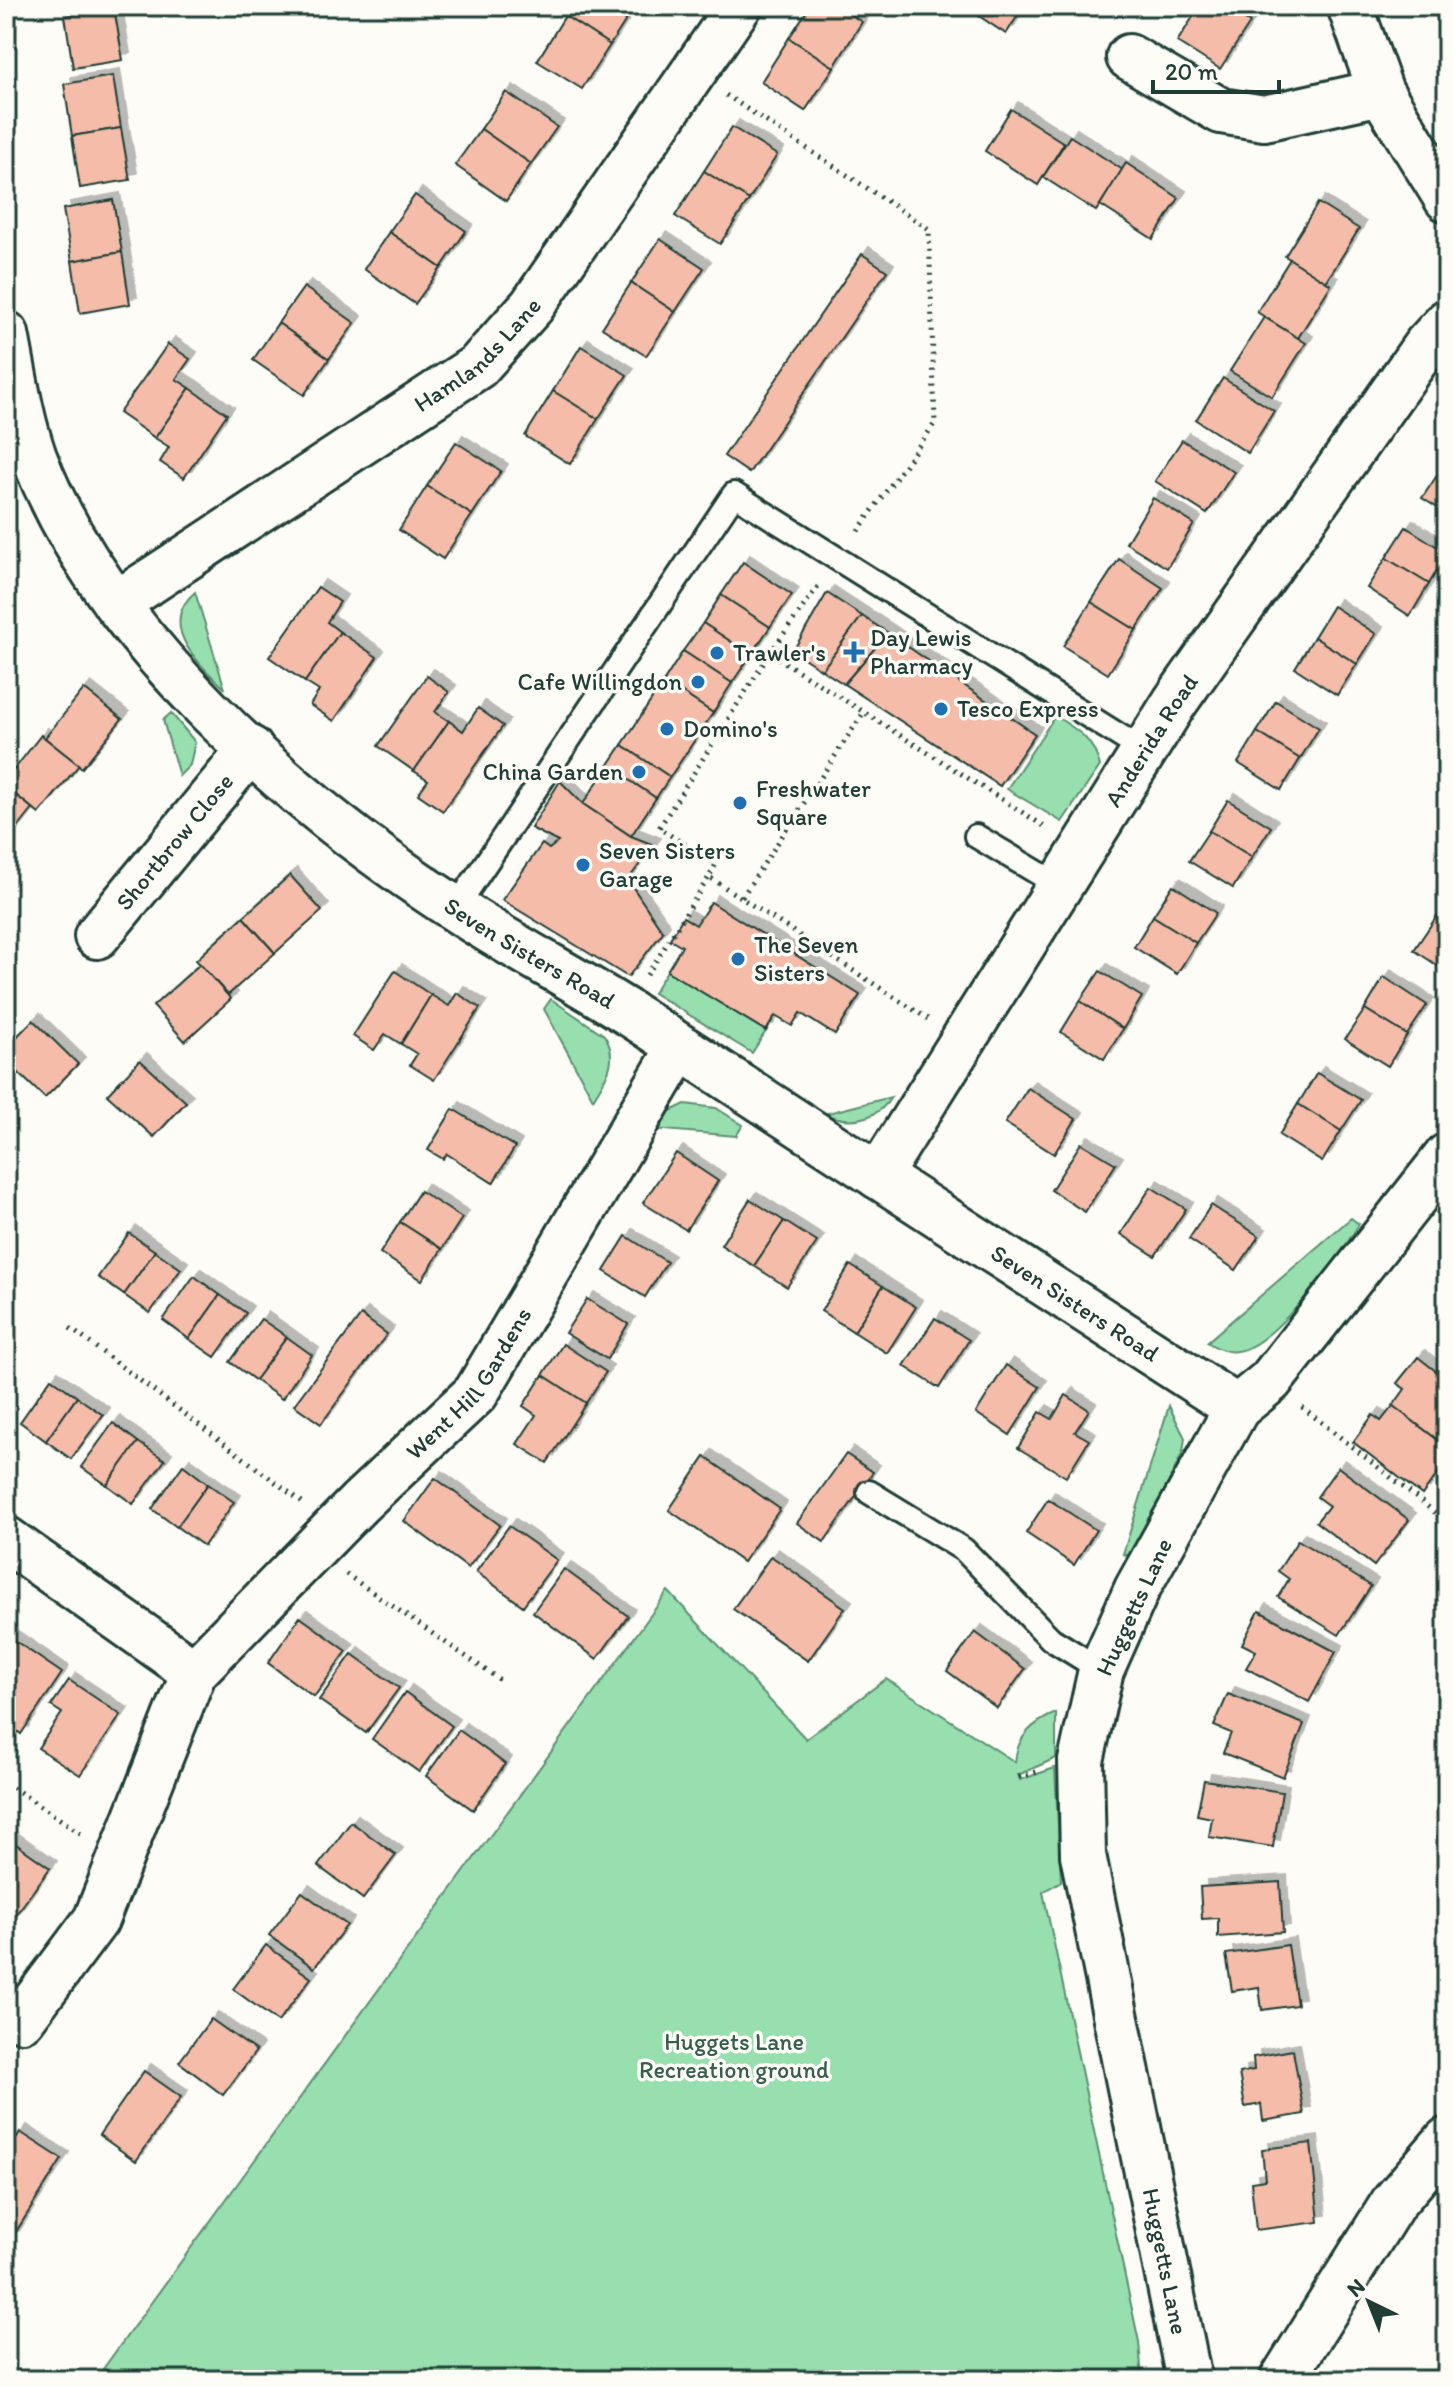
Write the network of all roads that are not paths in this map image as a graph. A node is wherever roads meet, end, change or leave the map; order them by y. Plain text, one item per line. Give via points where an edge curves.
1 (1350, 6) edge
2 (731, 9) edge
3 (1129, 57) dead end
4 (1381, 92) junction
5 (1447, 199) edge
6 (1447, 322) edge
7 (6, 334) edge
8 (14, 424) edge
9 (116, 604) junction
10 (251, 749) junction
11 (1144, 751) junction
12 (976, 836) dead end
13 (1071, 868) junction
14 (455, 909) junction
15 (97, 936) dead end
16 (680, 1047) junction
17 (1447, 1156) edge
18 (878, 1176) junction
19 (1253, 1395) junction
20 (869, 1492) dead end
21 (6, 1539) edge
22 (1101, 1670) junction
23 (194, 1672) junction
24 (6, 2007) edge
25 (1447, 2140) edge
26 (1189, 2380) edge
27 (1282, 2380) edge

1 - 4 street
2 - 9 street, Hamlands Lane via 693,73 532,306 478,366
3 - 4 street via 1221,111 1264,118
4 - 5 street
6 - 11 street, Anderida Road
7 - 8 street, Seven Sisters Road
8 - 9 street, Seven Sisters Road via 62,519
9 - 10 street, Seven Sisters Road via 177,678
10 - 14 street, Seven Sisters Road via 354,839
10 - 15 street, Shortbrow Close
11 - 13 street, Anderida Road
11 - 14 lane via 734,494
12 - 13 lane
13 - 18 street, Anderida Road
14 - 16 street, Seven Sisters Road
16 - 18 street, Seven Sisters Road
16 - 23 street, Went Hill Gardens via 476,1393
17 - 19 street, Huggetts Lane
18 - 19 street, Seven Sisters Road
19 - 22 street, Huggetts Lane via 1137,1589
20 - 22 lane via 964,1550 1051,1639
21 - 23 street
22 - 26 street, Huggetts Lane via 1081,1761 1083,1855
23 - 24 street, Went Hill Gardens via 96,1920 22,2019
25 - 27 street via 1393,2203

